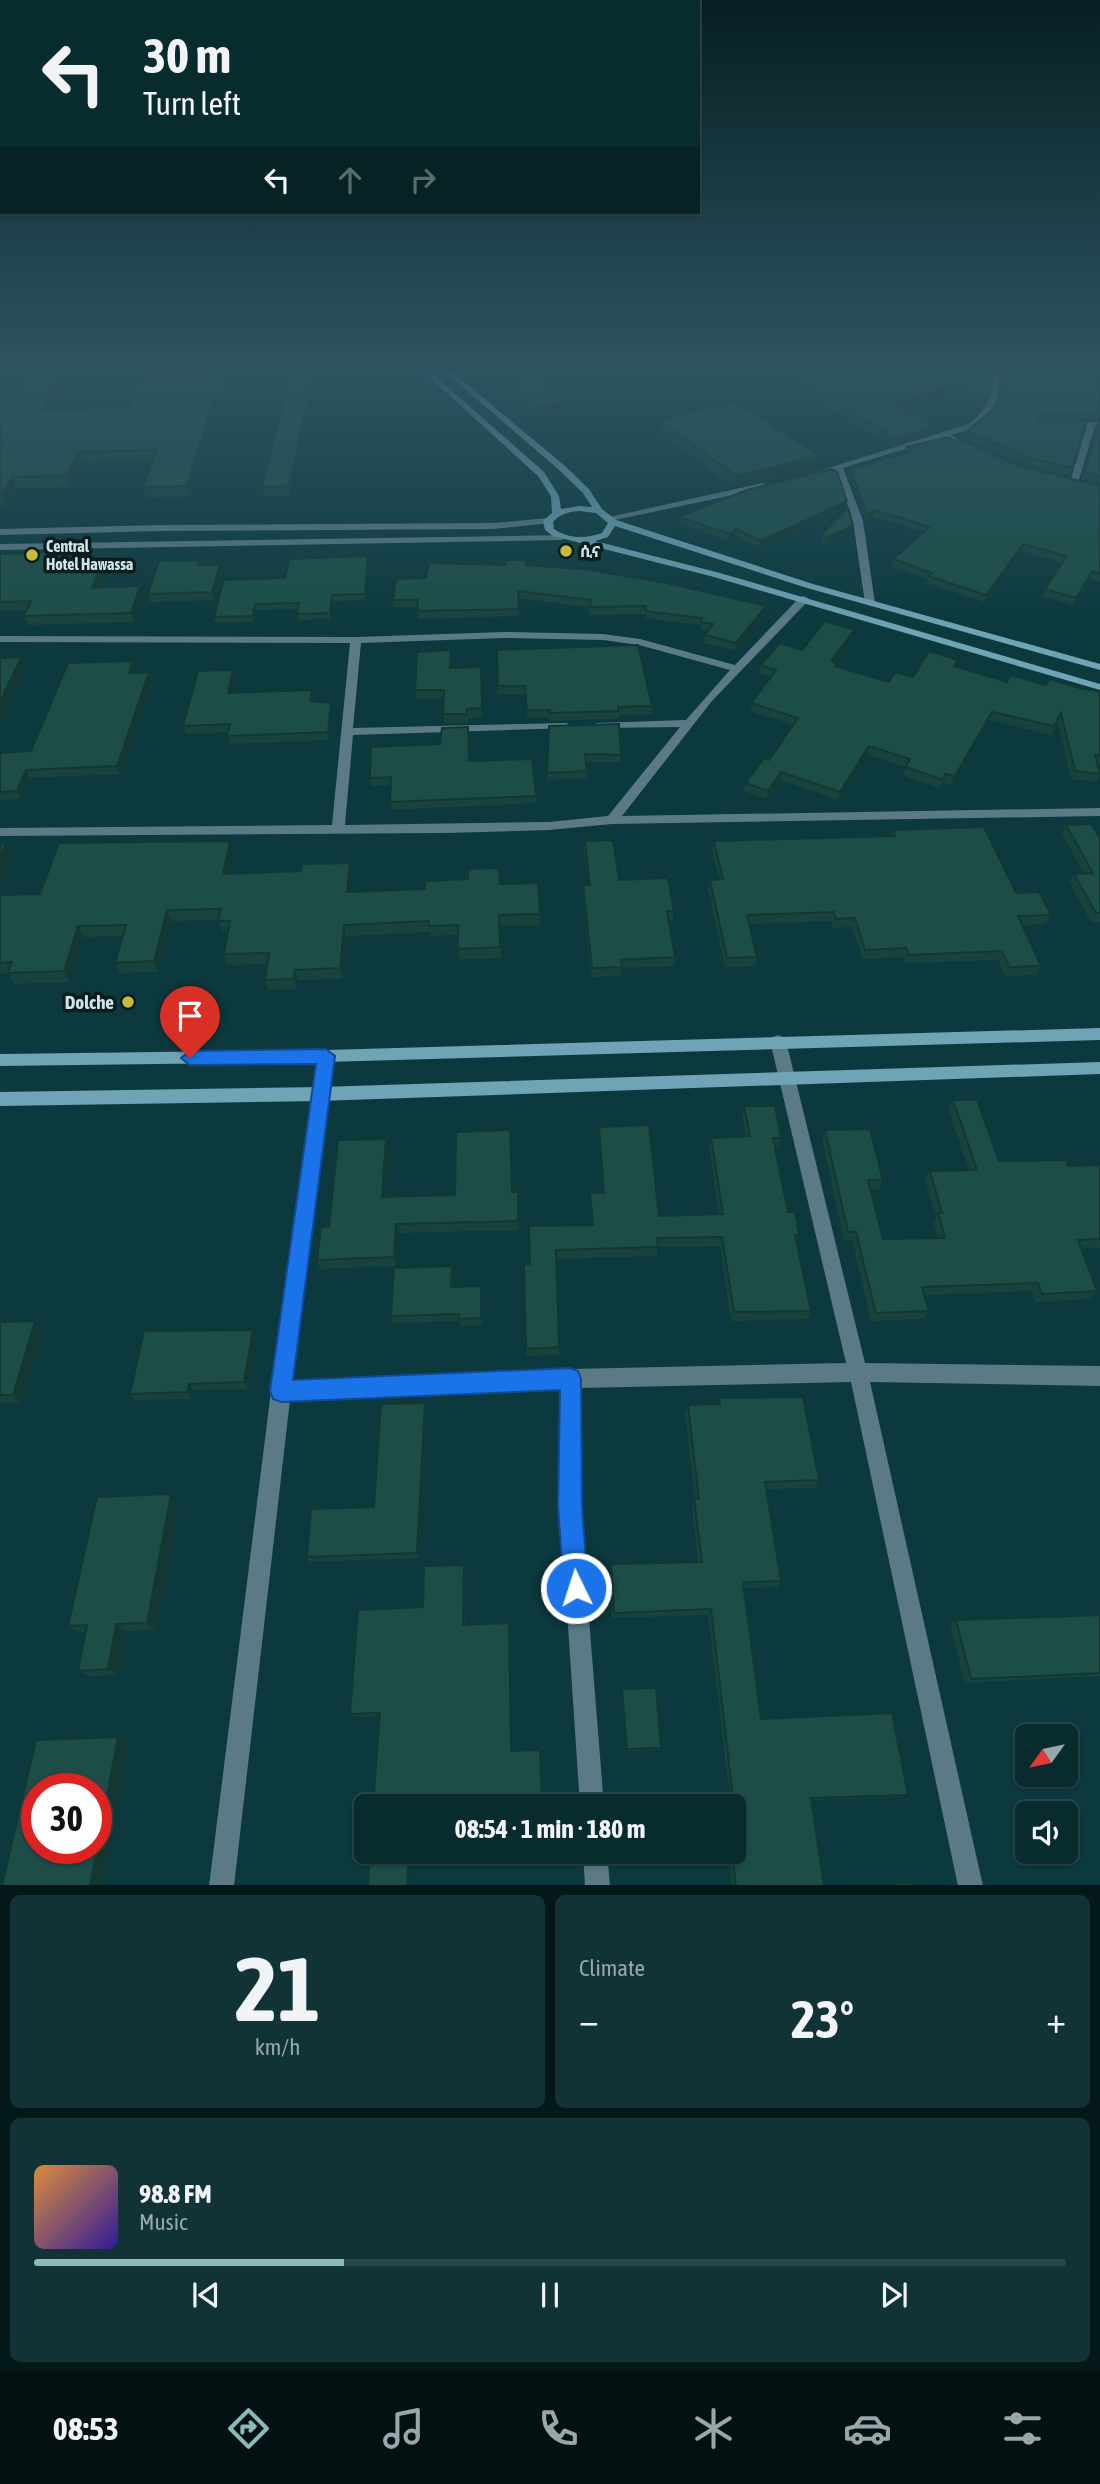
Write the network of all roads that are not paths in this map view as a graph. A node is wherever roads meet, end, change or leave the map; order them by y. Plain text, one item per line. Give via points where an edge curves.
1 (519, 454) edge
2 (546, 454) edge
3 (887, 454) edge
4 (1082, 454) edge
5 (839, 468) junction
6 (801, 477) edge
7 (776, 483) edge
8 (1087, 485) edge
9 (599, 511) junction
10 (557, 513) junction
11 (612, 520) junction
12 (548, 521) junction
13 (0, 532) edge
14 (562, 537) junction
15 (580, 540) junction
16 (0, 547) edge
17 (804, 599) junction
18 (870, 603) junction
19 (0, 639) edge
20 (356, 640) junction
21 (1100, 667) edge
22 (735, 668) junction
23 (1100, 687) edge
24 (690, 723) junction
25 (348, 732) junction
26 (1100, 812) edge
27 (612, 820) junction
28 (338, 829) junction
29 (0, 832) edge
30 (1100, 1034) edge
31 (779, 1041) junction
32 (326, 1056) junction
33 (0, 1060) edge
34 (1100, 1068) edge
35 (785, 1078) junction
36 (319, 1094) junction
37 (0, 1099) edge
38 (858, 1372) junction
39 (1100, 1376) edge
40 (570, 1379) junction
41 (281, 1391) junction
42 (591, 1794) edge
43 (596, 1864) edge
44 (220, 1885) edge
45 (598, 1885) edge
46 (971, 1885) edge

1 - 10 main road via 541,474 555,496
2 - 9 main road via 586,491
3 - 5 street
4 - 8 street via 1069,480
5 - 6 street
5 - 18 street via 858,520
7 - 11 street
9 - 10 main road via 581,508
9 - 11 main road
10 - 12 main road
11 - 15 main road via 605,535
11 - 18 main road via 682,547
12 - 13 street via 493,526
12 - 14 main road via 550,530
14 - 15 main road
14 - 16 street
15 - 17 main road
17 - 22 street
17 - 23 main road
18 - 21 main road
19 - 20 street
20 - 22 street via 603,636
20 - 25 street
22 - 24 street
24 - 25 street
24 - 27 street
25 - 28 street
26 - 27 street
27 - 28 street via 536,826
28 - 29 street
30 - 31 main road
31 - 32 main road
31 - 35 street
32 - 33 main road
32 - 36 street
34 - 35 main road
35 - 36 main road
35 - 38 street
36 - 37 main road
36 - 41 street
38 - 39 street
38 - 40 street
38 - 46 street
40 - 41 street
40 - 42 street via 570,1506
41 - 44 street
43 - 45 street

